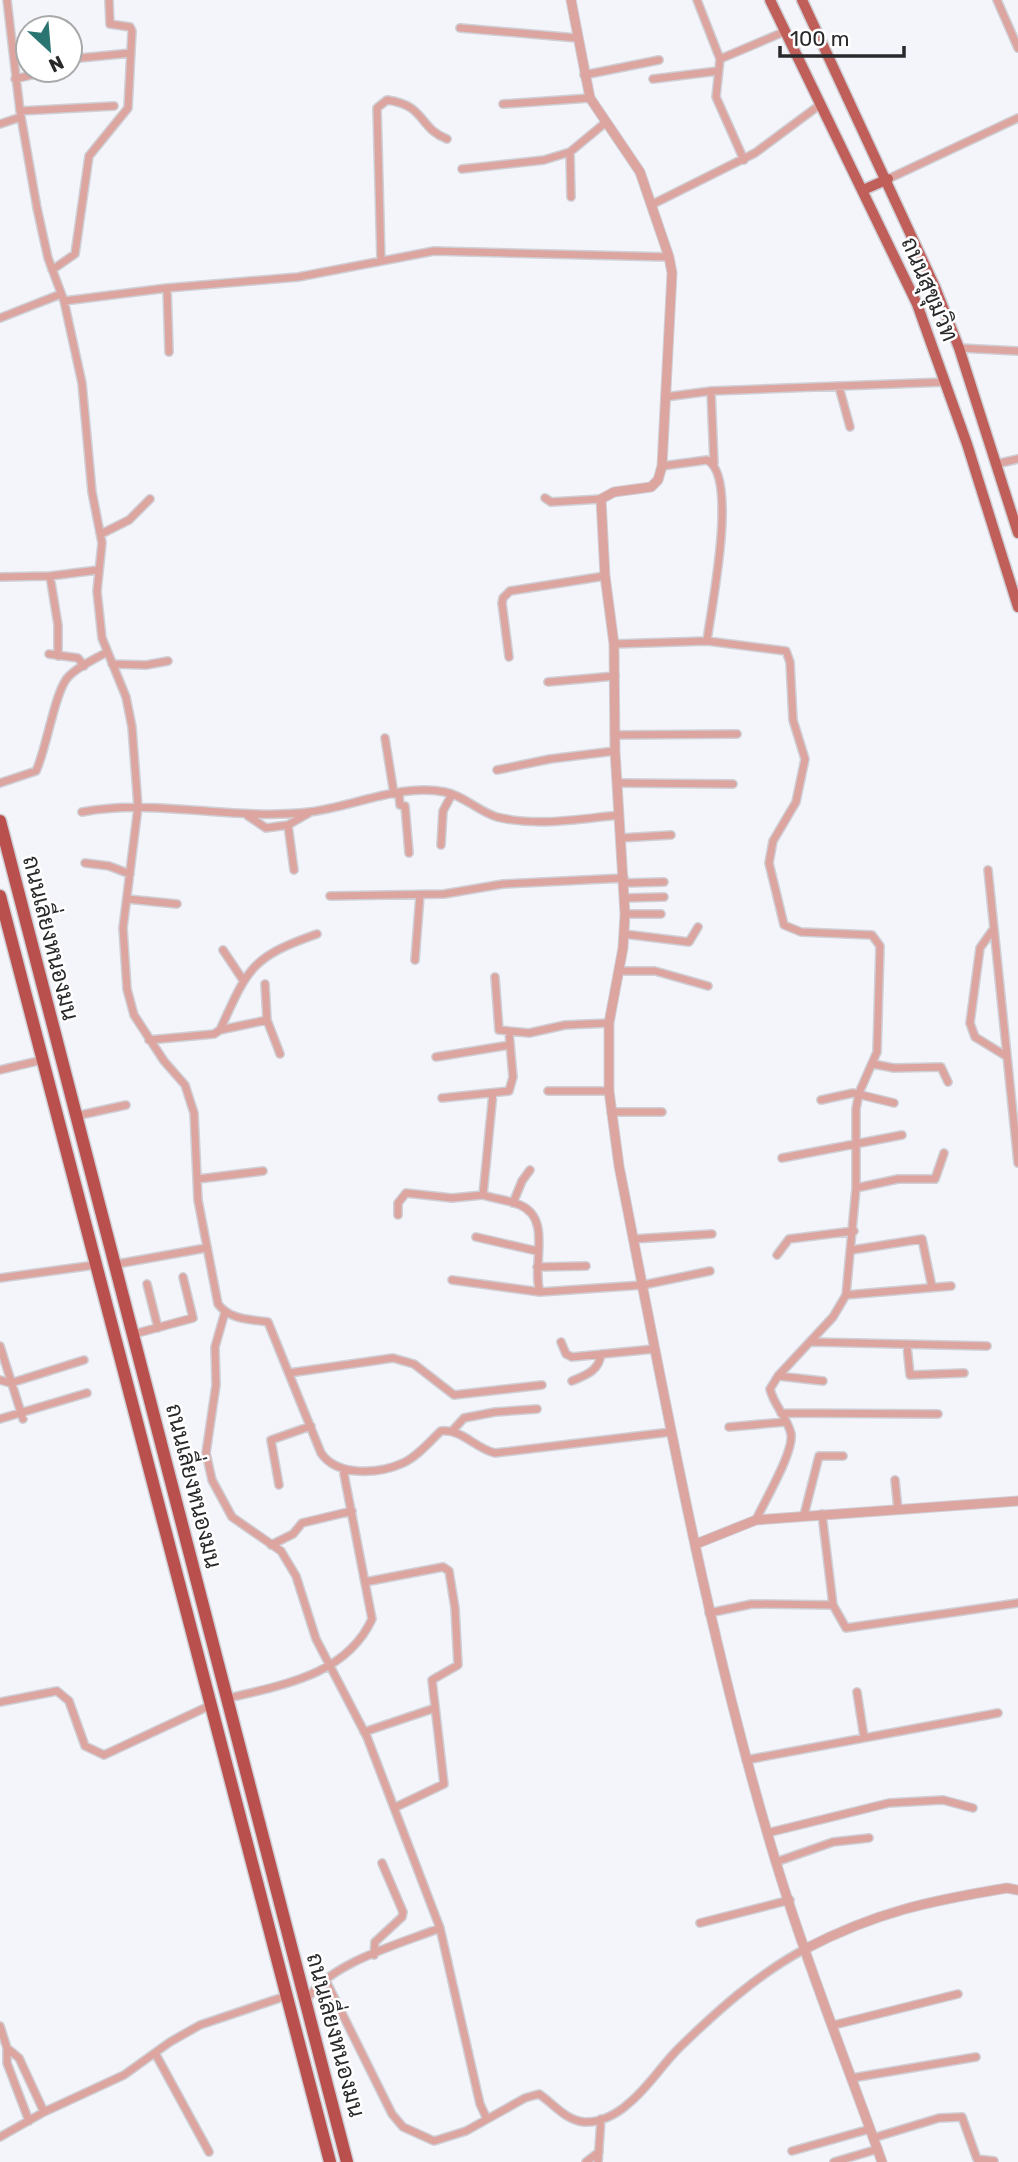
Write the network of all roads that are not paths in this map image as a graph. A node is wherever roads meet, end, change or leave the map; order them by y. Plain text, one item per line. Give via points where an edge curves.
1 (7, 0) edge
2 (109, 0) edge
3 (571, 0) edge
4 (697, 0) edge
5 (771, 0) edge
6 (802, 0) edge
7 (997, 0) edge
8 (460, 28) dead end
9 (786, 31) junction
10 (577, 38) junction
11 (1018, 48) edge
12 (131, 52) junction
13 (84, 57) edge
14 (720, 59) junction
15 (659, 60) dead end
16 (14, 69) edge
17 (718, 71) junction
18 (584, 75) junction
19 (653, 79) dead end
20 (16, 84) edge
21 (590, 98) junction
22 (503, 104) dead end
23 (821, 104) junction
24 (114, 106) dead end
25 (20, 114) junction
26 (1018, 118) edge
27 (605, 123) junction
28 (0, 124) edge
29 (447, 139) dead end
30 (570, 152) junction
31 (744, 160) junction
32 (462, 169) dead end
33 (888, 179) junction
34 (863, 190) junction
35 (571, 197) dead end
36 (653, 204) junction
37 (669, 257) junction
38 (381, 260) junction
39 (52, 270) junction
40 (167, 288) junction
41 (62, 298) junction
42 (0, 318) edge
43 (959, 348) junction
44 (1018, 351) edge
45 (169, 352) dead end
46 (946, 382) junction
47 (839, 387) junction
48 (711, 391) junction
49 (665, 397) junction
50 (850, 427) dead end
51 (1018, 459) edge
52 (714, 463) junction
53 (996, 464) junction
54 (662, 466) junction
55 (545, 498) dead end
56 (1013, 498) edge
57 (150, 499) dead end
58 (601, 499) junction
59 (1018, 533) edge
60 (101, 534) junction
61 (98, 570) junction
62 (50, 576) junction
63 (605, 576) junction
64 (0, 577) edge
65 (1018, 607) edge
66 (707, 641) junction
67 (614, 644) junction
68 (107, 652) junction
69 (49, 654) dead end
70 (58, 656) junction
71 (509, 657) dead end
72 (168, 661) dead end
73 (112, 664) junction
74 (84, 666) junction
75 (615, 676) junction
76 (548, 682) dead end
77 (737, 734) dead end
78 (615, 735) junction
79 (385, 738) dead end
80 (615, 751) junction
81 (496, 770) dead end
82 (0, 783) edge
83 (617, 783) junction
84 (733, 784) dead end
85 (397, 794) junction
86 (452, 794) junction
87 (138, 807) junction
88 (82, 812) dead end
89 (310, 812) junction
90 (248, 815) junction
91 (619, 815) junction
92 (0, 821) edge
93 (288, 825) junction
94 (671, 835) dead end
95 (620, 838) junction
96 (441, 845) dead end
97 (409, 853) dead end
98 (85, 863) dead end
99 (294, 870) dead end
100 (988, 870) dead end
101 (130, 874) junction
102 (624, 881) junction
103 (664, 882) dead end
104 (0, 895) edge
105 (420, 895) junction
106 (330, 896) dead end
107 (664, 897) dead end
108 (624, 898) junction
109 (127, 899) junction
110 (177, 904) dead end
111 (625, 914) junction
112 (661, 914) dead end
113 (698, 927) dead end
114 (992, 931) junction
115 (317, 934) dead end
116 (624, 934) junction
117 (223, 950) dead end
118 (415, 960) dead end
119 (619, 971) junction
120 (495, 977) dead end
121 (243, 980) junction
122 (265, 984) dead end
123 (708, 986) dead end
124 (267, 1020) junction
125 (609, 1023) junction
126 (220, 1030) junction
127 (509, 1032) junction
128 (149, 1040) junction
129 (510, 1045) junction
130 (280, 1054) dead end
131 (436, 1056) dead end
132 (1006, 1056) junction
133 (43, 1060) junction
134 (873, 1064) junction
135 (0, 1070) edge
136 (948, 1082) dead end
137 (548, 1091) dead end
138 (609, 1091) junction
139 (493, 1093) junction
140 (859, 1093) junction
141 (442, 1098) dead end
142 (821, 1100) dead end
143 (894, 1102) dead end
144 (126, 1105) dead end
145 (611, 1112) junction
146 (662, 1112) dead end
147 (76, 1116) junction
148 (902, 1135) dead end
149 (857, 1146) junction
150 (944, 1153) dead end
151 (782, 1158) dead end
152 (1018, 1163) edge
153 (530, 1170) dead end
154 (263, 1171) dead end
155 (198, 1179) junction
156 (856, 1188) junction
157 (483, 1195) junction
158 (513, 1203) junction
159 (398, 1215) dead end
160 (853, 1231) junction
161 (712, 1234) dead end
162 (476, 1237) dead end
163 (633, 1239) junction
164 (206, 1248) junction
165 (852, 1250) junction
166 (537, 1251) junction
167 (777, 1255) dead end
168 (117, 1264) junction
169 (94, 1265) junction
170 (586, 1266) dead end
171 (537, 1267) junction
172 (710, 1271) dead end
173 (183, 1277) dead end
174 (0, 1278) edge
175 (452, 1280) dead end
176 (147, 1284) dead end
177 (643, 1285) junction
178 (951, 1286) dead end
179 (932, 1287) junction
180 (540, 1292) junction
181 (846, 1295) junction
182 (225, 1312) junction
183 (158, 1328) junction
184 (134, 1334) junction
185 (561, 1342) dead end
186 (812, 1342) junction
187 (0, 1346) edge
188 (907, 1346) junction
189 (987, 1346) dead end
190 (654, 1349) junction
191 (601, 1354) junction
192 (84, 1360) dead end
193 (289, 1373) junction
194 (964, 1373) dead end
195 (778, 1377) junction
196 (0, 1380) edge
197 (572, 1381) dead end
198 (824, 1381) dead end
199 (11, 1383) junction
200 (542, 1385) dead end
201 (87, 1393) dead end
202 (537, 1409) dead end
203 (781, 1413) junction
204 (938, 1415) dead end
205 (21, 1416) junction
206 (0, 1419) edge
207 (785, 1422) junction
208 (311, 1426) junction
209 (729, 1427) dead end
210 (453, 1430) junction
211 (671, 1433) junction
212 (160, 1437) junction
213 (141, 1442) junction
214 (843, 1456) dead end
215 (343, 1469) junction
216 (895, 1480) dead end
217 (279, 1485) dead end
218 (1018, 1501) edge
219 (898, 1510) junction
220 (352, 1511) junction
221 (822, 1514) junction
222 (804, 1515) junction
223 (756, 1520) junction
224 (696, 1544) junction
225 (271, 1545) junction
226 (365, 1581) junction
227 (1018, 1603) edge
228 (833, 1605) junction
229 (709, 1613) junction
230 (331, 1667) junction
231 (857, 1692) dead end
232 (225, 1699) junction
233 (0, 1702) edge
234 (209, 1706) junction
235 (435, 1708) junction
236 (998, 1713) dead end
237 (364, 1732) junction
238 (864, 1737) junction
239 (746, 1760) junction
240 (396, 1807) junction
241 (973, 1808) dead end
242 (767, 1833) junction
243 (869, 1838) dead end
244 (776, 1862) junction
245 (382, 1863) dead end
246 (1018, 1890) edge
247 (790, 1900) junction
248 (699, 1923) dead end
249 (440, 1928) junction
250 (805, 1949) junction
251 (373, 1955) junction
252 (325, 1979) junction
253 (958, 1994) dead end
254 (286, 1996) junction
255 (306, 2001) junction
256 (834, 2025) junction
257 (0, 2026) edge
258 (7, 2048) junction
259 (155, 2053) junction
260 (976, 2057) dead end
261 (19, 2058) junction
262 (3, 2064) edge
263 (852, 2078) junction
264 (44, 2112) junction
265 (487, 2119) junction
266 (601, 2119) junction
267 (29, 2121) junction
268 (872, 2133) junction
269 (0, 2137) edge
270 (343, 2144) junction
271 (327, 2149) junction
272 (878, 2149) junction
273 (792, 2151) dead end
274 (209, 2152) dead end
275 (598, 2152) junction
276 (994, 2161) edge
277 (330, 2162) edge
278 (347, 2162) edge
279 (586, 2162) edge
280 (598, 2162) edge
281 (834, 2162) edge
282 (882, 2162) edge

1 - 16 street
2 - 12 street via 110,24 132,29
3 - 10 street
4 - 14 street
5 - 9 main road, ถนนสุขุมวิท
6 - 33 main road, ถนนสุขุมวิท
7 - 11 street
8 - 10 street
9 - 14 street
9 - 23 main road, ถนนสุขุมวิท
10 - 18 street
12 - 13 street
12 - 39 street via 128,108 89,156 75,254
14 - 17 street
15 - 18 street
17 - 19 street
17 - 31 street via 716,97
18 - 21 street
20 - 25 street
21 - 22 street
21 - 27 street
23 - 31 street
23 - 34 main road, ถนนสุขุมวิท
24 - 25 street
25 - 28 street
25 - 39 street
26 - 33 street
27 - 30 street
27 - 36 street via 640,172
29 - 38 street via 407,104 387,100 377,108
30 - 32 street via 527,164
30 - 35 street
31 - 36 street
33 - 34 main road
33 - 43 main road, ถนนสุขุมวิท
34 - 46 main road, ถนนสุขุมวิท via 917,304
36 - 37 street
37 - 38 street via 475,250
37 - 49 street
38 - 40 street via 298,277
39 - 41 street
40 - 41 street
40 - 45 street
41 - 42 street
41 - 60 street via 82,383 92,492
43 - 44 street
43 - 53 main road, ถนนสุขุมวิท
46 - 47 street
46 - 65 main road, ถนนสุขุมวิท
47 - 48 street
47 - 50 street
48 - 49 street
48 - 52 street
49 - 54 street
51 - 53 street
52 - 54 street
52 - 66 street via 723,510
53 - 56 main road, ถนนสุขุมวิท
54 - 58 street via 652,487 614,492
55 - 58 street via 551,502
56 - 59 main road, ถนนสุขุมวิท
57 - 60 street via 128,520
58 - 63 street
60 - 61 street
61 - 62 street
61 - 68 street
62 - 64 street
62 - 70 street
63 - 67 street
63 - 71 street via 505,595 502,603
66 - 67 street
66 - 134 street via 786,651 793,720 805,759 796,802 773,841 769,863 784,925 801,932 872,935 880,946
67 - 75 street
68 - 73 street
68 - 74 street
69 - 70 street
70 - 74 street via 78,658
72 - 73 street
73 - 87 street via 130,717
74 - 82 street via 63,684 36,771
75 - 76 street
75 - 78 street
77 - 78 street
78 - 80 street
79 - 85 street
80 - 81 street
80 - 83 street
83 - 84 street
83 - 91 street
85 - 86 street
85 - 89 street
85 - 97 street via 400,805 405,806
86 - 91 street via 496,817 541,822
86 - 96 street via 443,811
87 - 88 street
87 - 90 street
87 - 101 street
89 - 90 street
89 - 93 street
90 - 93 street via 266,828
91 - 95 street
92 - 147 highway, ถนนเลี่ยงหนองมน
93 - 99 street
94 - 95 street
95 - 102 street
98 - 101 street
100 - 114 street
101 - 109 street
102 - 103 street
102 - 105 street via 503,884
102 - 108 street
104 - 133 highway, ถนนเลี่ยงหนองมน
105 - 106 street
105 - 118 street
107 - 108 street
108 - 111 street
109 - 110 street
109 - 128 street via 123,928 127,989 134,1015
111 - 112 street
111 - 116 street
113 - 116 street via 690,942
114 - 132 street
114 - 132 street via 980,948 970,1023 975,1037
115 - 121 street via 277,948
116 - 119 street
117 - 121 street
119 - 123 street via 655,971
119 - 125 street
120 - 127 street via 499,1030
121 - 126 street
122 - 124 street
124 - 126 street
124 - 130 street
125 - 127 street
125 - 138 street
126 - 128 street via 191,1038
127 - 129 street
128 - 155 street via 185,1085 194,1112
129 - 131 street
129 - 139 street via 513,1077 509,1091
132 - 152 street
133 - 135 street
133 - 169 highway, ถนนเลี่ยงหนองมน
134 - 136 street via 941,1067
134 - 140 street
137 - 138 street
138 - 145 street
139 - 141 street
139 - 157 street
140 - 142 street
140 - 143 street
140 - 149 street
144 - 147 street
145 - 146 street
145 - 163 street
147 - 168 highway, ถนนเลี่ยงหนองมน
148 - 149 street
149 - 151 street
149 - 156 street
150 - 156 street via 935,1179 898,1179
153 - 158 street
154 - 155 street
155 - 164 street
156 - 160 street
157 - 158 street
157 - 159 street via 452,1198 406,1192 398,1203
158 - 166 street via 534,1214 539,1225
160 - 165 street
160 - 167 street via 789,1239
161 - 163 street
162 - 166 street
163 - 177 street
164 - 168 street
164 - 182 street via 218,1304
165 - 179 street via 922,1239
165 - 181 street
166 - 171 street
168 - 184 highway, ถนนเลี่ยงหนองมน
169 - 174 street
169 - 213 highway, ถนนเลี่ยงหนองมน
170 - 171 street
171 - 180 street
172 - 177 street
173 - 183 street via 193,1318
175 - 180 street
176 - 183 street
177 - 180 street
177 - 190 street
178 - 179 street
179 - 181 street
181 - 186 street
182 - 193 street via 268,1322
182 - 225 street via 215,1348 216,1385 206,1453 212,1480 232,1517
183 - 184 street
184 - 212 highway, ถนนเลี่ยงหนองมน
185 - 191 street via 572,1357
186 - 188 street
186 - 195 street
187 - 199 street
188 - 189 street
188 - 194 street via 910,1375
190 - 191 street
190 - 211 street
191 - 197 street via 600,1364 590,1374
192 - 199 street
193 - 200 street via 393,1359 414,1364 454,1395
193 - 208 street
195 - 198 street
195 - 203 street via 771,1389
196 - 199 street
199 - 205 street
201 - 205 street
202 - 210 street via 464,1418
203 - 204 street
203 - 207 street
205 - 206 street
207 - 209 street
207 - 223 street via 791,1444
208 - 215 street via 328,1463
208 - 217 street via 271,1440
210 - 211 street via 495,1453
210 - 215 street via 441,1431 404,1462 376,1470
211 - 224 street
212 - 213 highway
212 - 232 highway, ถนนเลี่ยงหนองมน
213 - 234 highway, ถนนเลี่ยงหนองมน
214 - 222 street via 819,1456
215 - 220 street
216 - 219 street
218 - 219 street
219 - 221 street
220 - 225 street via 302,1523 293,1534
220 - 226 street
221 - 222 street
221 - 228 street
222 - 223 street
223 - 224 street
224 - 229 street
225 - 230 street via 281,1551 296,1576 316,1639
226 - 230 street via 372,1619 365,1636
226 - 235 street via 443,1567 449,1572 458,1665 432,1680
227 - 228 street via 846,1628
228 - 229 street via 752,1604
229 - 239 street
230 - 232 street
230 - 237 street
231 - 238 street
232 - 255 highway, ถนนเลี่ยงหนองมน
233 - 234 street via 57,1691 69,1701 85,1746 104,1755
234 - 254 highway, ถนนเลี่ยงหนองมน
235 - 237 street
235 - 240 street via 444,1784
236 - 238 street
237 - 240 street
238 - 239 street
239 - 242 street
240 - 249 street
241 - 242 street via 943,1800 889,1803
242 - 244 street
243 - 244 street via 833,1842
244 - 247 street
245 - 251 street via 403,1912 375,1942
246 - 250 street via 928,1901 852,1924
247 - 248 street
247 - 250 street
249 - 251 street
249 - 265 street
250 - 256 street
250 - 266 street via 772,1966 678,2049 627,2105
251 - 252 street
252 - 255 street
252 - 265 street via 392,2114 403,2127 434,2141
253 - 256 street
254 - 259 street via 200,2025
254 - 271 highway, ถนนเลี่ยงหนองมน
255 - 270 highway, ถนนเลี่ยงหนองมน
256 - 263 street
257 - 258 street
258 - 261 street
258 - 262 street
259 - 264 street via 124,2076
259 - 274 street
260 - 263 street
261 - 262 street
261 - 264 street
262 - 267 street
263 - 268 street
264 - 267 street
265 - 266 street via 539,2094 567,2117 585,2122
266 - 275 street
267 - 269 street
268 - 272 street
268 - 273 street
268 - 276 street via 962,2117 972,2154 976,2159
270 - 271 highway
270 - 278 highway, ถนนเลี่ยงหนองมน
271 - 277 highway, ถนนเลี่ยงหนองมน
272 - 281 street
272 - 282 street
275 - 279 street
275 - 280 street

